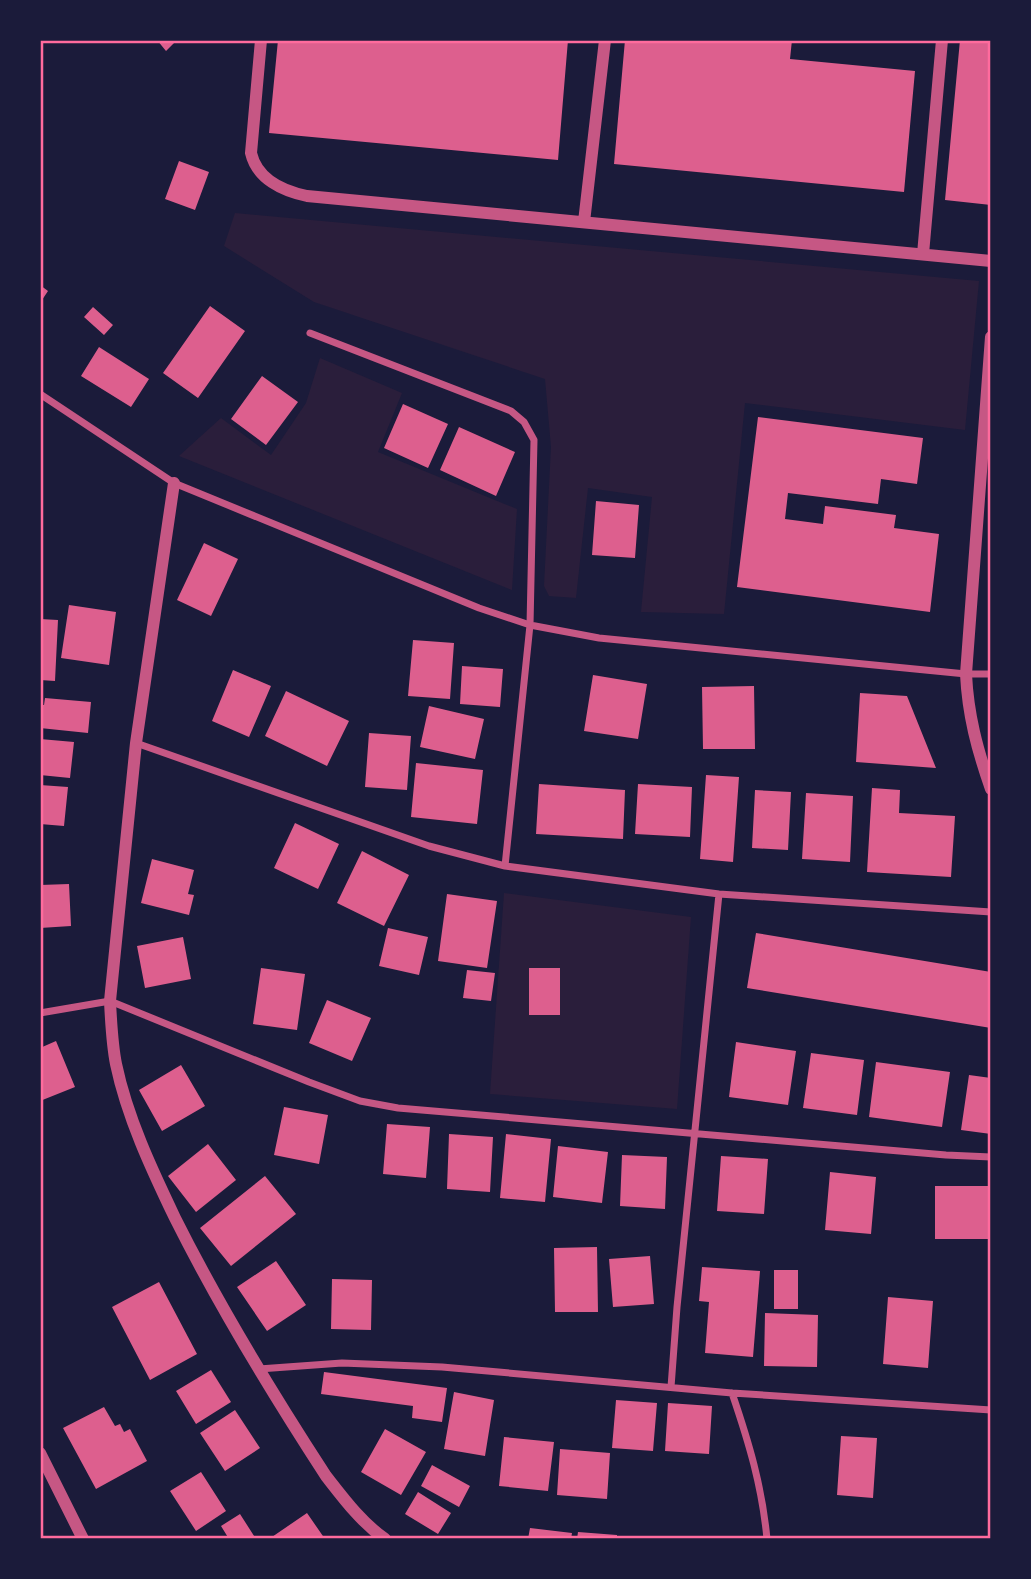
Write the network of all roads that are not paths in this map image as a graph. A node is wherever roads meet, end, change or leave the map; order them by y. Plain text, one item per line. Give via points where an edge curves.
1 (261, 40) edge
2 (604, 40) edge
3 (942, 40) edge
4 (584, 222) junction
5 (923, 254) junction
6 (991, 261) edge
7 (310, 333) dead end
8 (991, 337) edge
9 (40, 394) edge
10 (174, 483) junction
11 (530, 625) junction
12 (966, 674) junction
13 (991, 674) edge
14 (136, 743) junction
15 (991, 789) edge
16 (505, 866) junction
17 (719, 894) junction
18 (991, 912) edge
19 (110, 1001) junction
20 (40, 1013) edge
21 (694, 1134) junction
22 (991, 1157) edge
23 (259, 1369) junction
24 (671, 1387) junction
25 (732, 1392) junction
26 (991, 1410) edge
27 (40, 1453) edge
28 (376, 1536) edge
29 (83, 1539) edge
30 (767, 1539) edge

1 - 4 street via 251,153 264,177 277,186 307,196
2 - 4 street
3 - 5 street
4 - 5 street
5 - 6 street
7 - 11 street via 511,411 523,422 534,440
8 - 12 street
9 - 10 street
10 - 11 street
10 - 14 street
11 - 12 street via 599,638
11 - 16 street
12 - 13 street
12 - 15 street via 971,724
14 - 16 street via 429,846
14 - 19 street
16 - 17 street
17 - 18 street
17 - 21 street
19 - 20 street
19 - 21 street via 360,1101
19 - 23 street via 116,1065 153,1174 218,1302
21 - 22 street
21 - 24 street
23 - 24 street via 342,1363 442,1367
23 - 28 street via 326,1476
24 - 25 street
25 - 26 street
25 - 30 street via 762,1493
27 - 29 street

